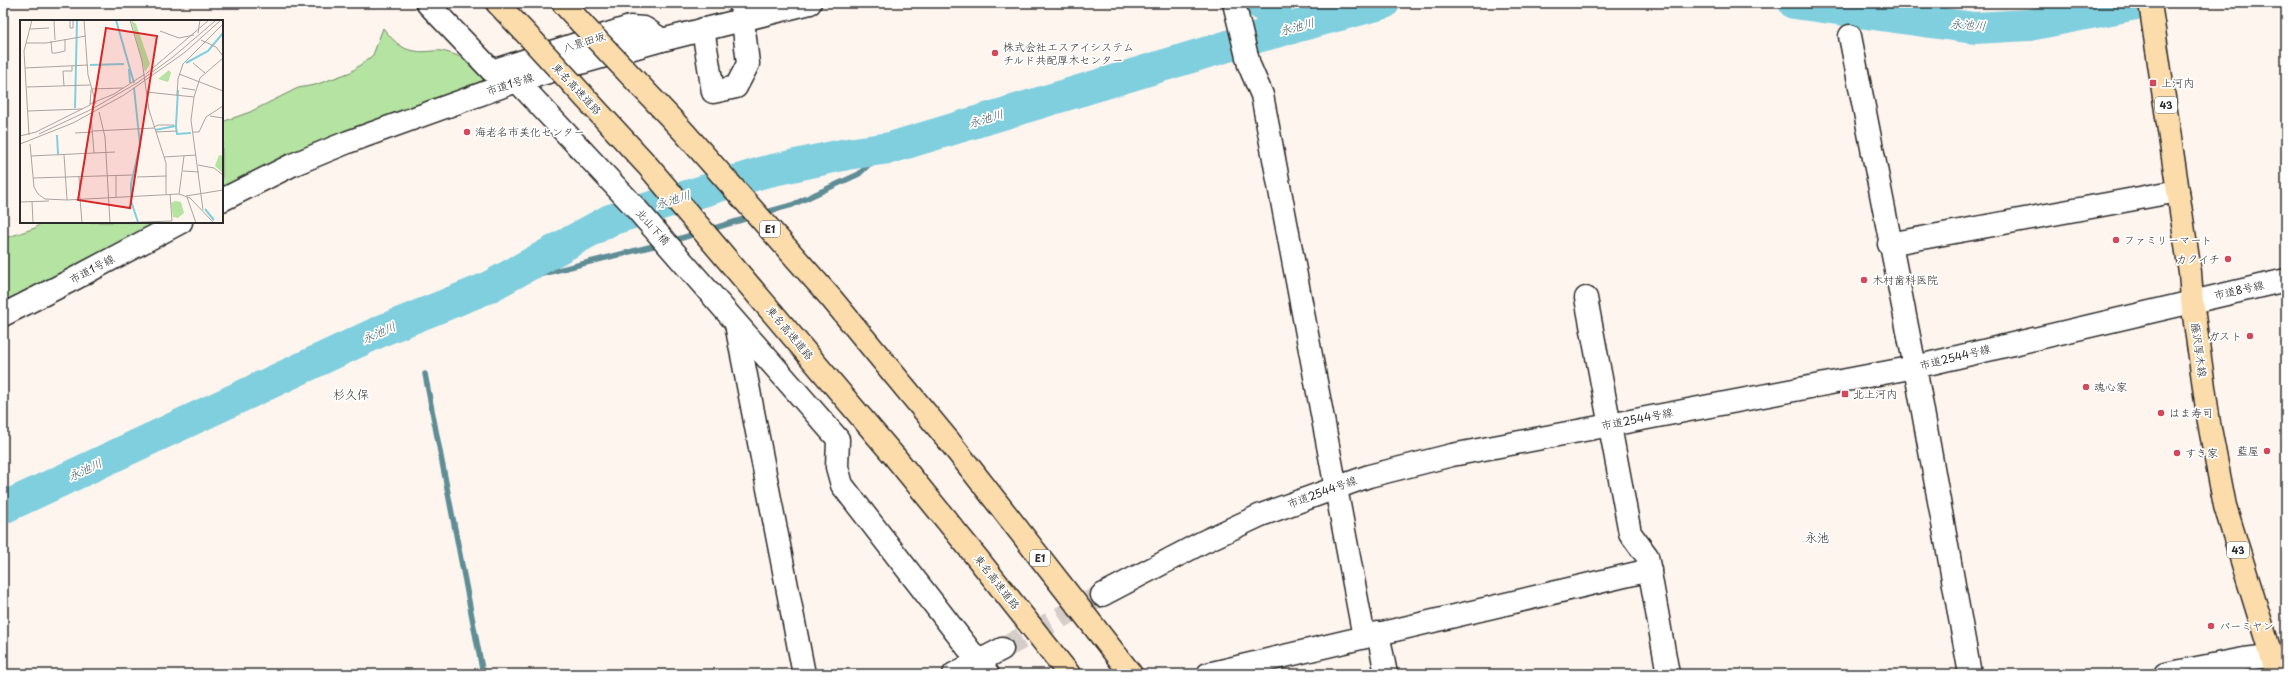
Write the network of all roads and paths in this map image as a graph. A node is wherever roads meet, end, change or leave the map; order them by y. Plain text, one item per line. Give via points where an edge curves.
1 (426, 3) edge
2 (497, 3) edge
3 (563, 3) edge
4 (810, 3) edge
5 (742, 11) edge
6 (1236, 11) edge
7 (2151, 11) edge
8 (703, 29) junction
9 (1850, 36) dead end
10 (662, 40) junction
11 (517, 81) junction
12 (2178, 192) junction
13 (223, 200) edge
14 (179, 223) edge
15 (1889, 244) junction
16 (2286, 280) edge
17 (1586, 298) dead end
18 (2192, 301) junction
19 (3, 315) edge
20 (736, 322) junction
21 (1915, 367) junction
22 (1610, 424) junction
23 (1336, 486) junction
24 (1650, 570) junction
25 (1102, 595) tunnel mouth
26 (1371, 635) junction
27 (1002, 649) tunnel mouth
28 (2277, 663) edge
29 (984, 667) edge
30 (804, 674) edge
31 (954, 674) edge
32 (1069, 674) edge
33 (1131, 674) edge
34 (1208, 674) edge
35 (1386, 674) edge
36 (1668, 674) edge
37 (1970, 674) edge
38 (2165, 674) edge

1 - 10 street, 八景田坂 via 492,71 630,27 644,28
2 - 32 main road, 東名高速道路, bridge via 647,165 894,457
3 - 33 main road, E1, bridge via 683,132 831,298 949,442
4 - 5 street, 市道1号線
5 - 8 street, 市道1号線
5 - 8 street via 748,64 736,87 713,92
6 - 23 street via 1248,60 1262,95
7 - 12 main road, 藤沢厚木線 / 43
8 - 10 street, 市道1号線
9 - 15 street
10 - 11 street, 市道1号線
11 - 13 street, 市道1号線 via 348,142 292,165
11 - 20 street, 北山下橋 via 633,205
12 - 15 street
12 - 18 main road, 藤沢厚木線 / 43
14 - 19 street, 市道1号線
15 - 21 street
16 - 18 street, 市道8号線
17 - 22 street
18 - 21 street, 市道2544号線
18 - 28 main road, 藤沢厚木線 / 43 via 2209,423 2225,506
20 - 29 street, 北山下橋 via 838,440 837,467 842,485
20 - 30 street
21 - 22 street, 市道2544号線
21 - 37 street
22 - 23 street, 市道2544号線 via 1420,462
22 - 24 street via 1630,533 1647,556
23 - 25 street, 市道2544号線 via 1261,515 1203,542
23 - 26 street
24 - 26 street
24 - 36 street
26 - 34 street
26 - 35 street
27 - 29 street
28 - 38 street via 2244,659
29 - 31 street

